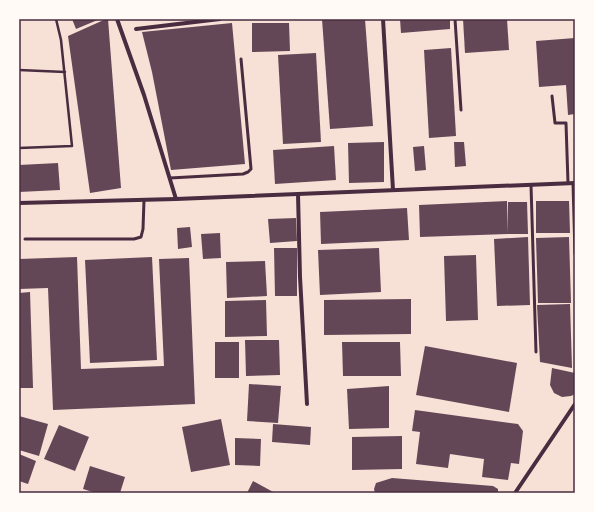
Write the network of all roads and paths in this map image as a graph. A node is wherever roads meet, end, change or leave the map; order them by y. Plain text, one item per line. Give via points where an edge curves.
1 (56, 19) edge
2 (117, 19) edge
3 (220, 19) edge
4 (382, 19) edge
5 (455, 19) edge
6 (136, 29) dead end
7 (242, 58) dead end
8 (19, 70) edge
9 (65, 72) junction
10 (552, 96) dead end
11 (461, 110) dead end
12 (19, 148) edge
13 (170, 178) junction
14 (568, 183) junction
15 (574, 183) edge
16 (531, 185) junction
17 (393, 190) junction
18 (298, 194) junction
19 (176, 199) junction
20 (144, 200) junction
21 (19, 203) edge
22 (25, 239) dead end
23 (575, 254) edge
24 (536, 352) dead end
25 (306, 404) dead end
26 (575, 405) edge
27 (515, 493) edge

1 - 9 path
2 - 13 street
3 - 6 street
4 - 17 street
5 - 11 lane
7 - 13 lane via 251,169 243,174
8 - 9 path
9 - 12 path via 72,146
10 - 14 lane via 555,123 566,123
13 - 19 street
14 - 15 street
14 - 16 street
15 - 23 lane
16 - 17 street
16 - 24 lane
17 - 18 street
18 - 19 street
18 - 25 street
19 - 20 street
20 - 21 street
20 - 22 lane via 141,237
26 - 27 street

